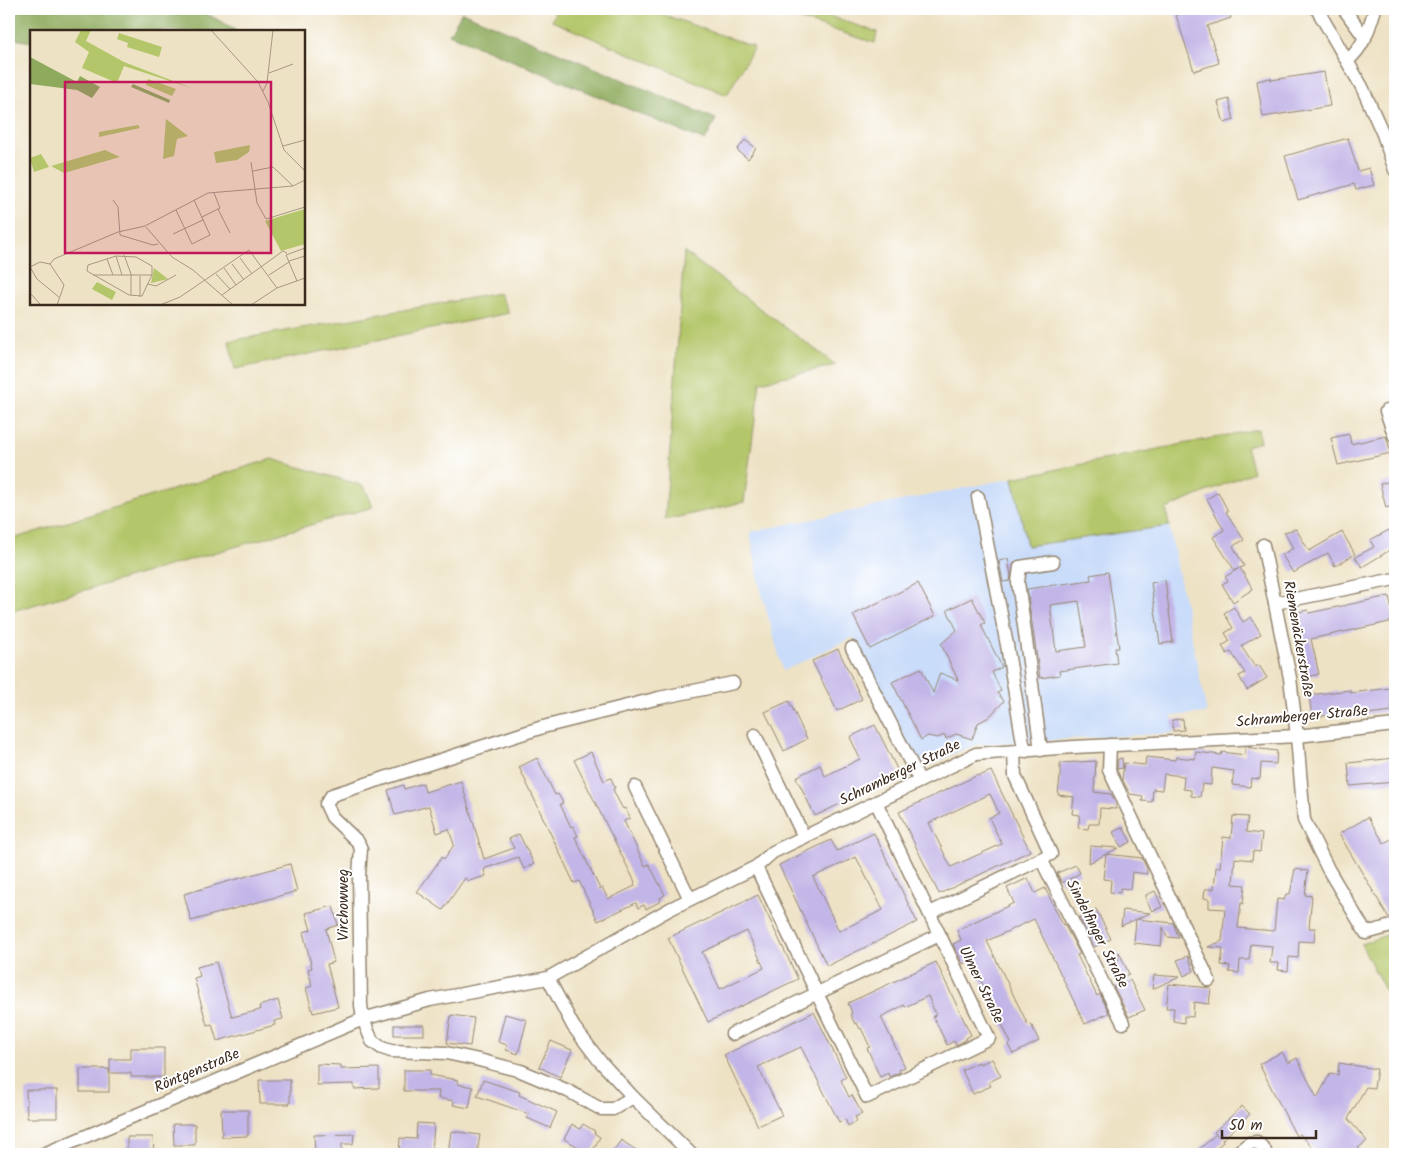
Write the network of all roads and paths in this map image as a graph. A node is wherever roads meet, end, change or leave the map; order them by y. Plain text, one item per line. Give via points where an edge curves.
1 (1317, 9) edge
2 (1344, 9) edge
3 (1375, 9) edge
4 (1365, 38) junction
5 (1348, 60) junction
6 (1395, 170) edge
7 (1386, 410) dead end
8 (1395, 437) edge
9 (978, 497) dead end
10 (1263, 545) dead end
11 (1053, 562) dead end
12 (1395, 579) edge
13 (1276, 602) junction
14 (852, 648) dead end
15 (733, 684) dead end
16 (1395, 724) edge
17 (755, 735) dead end
18 (1297, 736) junction
19 (1110, 746) junction
20 (1041, 750) junction
21 (1020, 751) junction
22 (920, 781) junction
23 (635, 787) dead end
24 (876, 802) junction
25 (804, 837) junction
26 (1041, 859) junction
27 (756, 867) junction
28 (690, 899) junction
29 (930, 913) junction
30 (1395, 924) edge
31 (940, 935) junction
32 (548, 978) junction
33 (1209, 980) dead end
34 (818, 993) junction
35 (363, 1019) junction
36 (1123, 1023) dead end
37 (732, 1034) dead end
38 (633, 1097) junction
39 (44, 1154) edge
40 (691, 1154) edge
41 (1235, 1154) edge
42 (1266, 1154) edge

1 - 5 street
2 - 4 street
3 - 4 street
4 - 5 street via 1358,52
5 - 6 street via 1383,134
7 - 8 street
9 - 21 street via 1007,645 1023,743
10 - 13 street, Riemenäckerstraße
11 - 20 street via 1020,566 1018,582
12 - 13 street
13 - 18 street, Riemenäckerstraße
14 - 22 street
15 - 35 street, Virchowweg via 659,698 543,727 332,795 326,804 332,817 361,849
16 - 18 street, Schramberger Straße
17 - 25 street
18 - 19 street, Schramberger Straße
18 - 30 street, Riemenäckerstraße via 1304,820 1328,869 1366,933
19 - 20 street, Schramberger Straße
19 - 33 street via 1109,770
20 - 21 street, Schramberger Straße
21 - 22 street, Schramberger Straße via 976,754
21 - 26 street via 1015,776 1051,854
22 - 24 street, Schramberger Straße
23 - 28 street
24 - 25 street, Schramberger Straße
24 - 29 street, Ulmer Straße
25 - 27 street, Schramberger Straße via 773,852
26 - 29 street
26 - 36 street, Sindelfinger Straße
27 - 28 street, Schramberger Straße
27 - 34 street, Ulmer Straße
28 - 32 street, Schramberger Straße
29 - 31 street, Ulmer Straße
31 - 34 street
31 - 34 street, Ulmer Straße via 989,1038 867,1097
32 - 35 street, Röntgenstraße via 430,1000
32 - 38 street via 572,1026
34 - 37 street
35 - 38 street via 372,1041 391,1051 446,1053 521,1071 601,1109 613,1109
35 - 39 street, Röntgenstraße
38 - 40 street
41 - 42 street via 1256,1142

